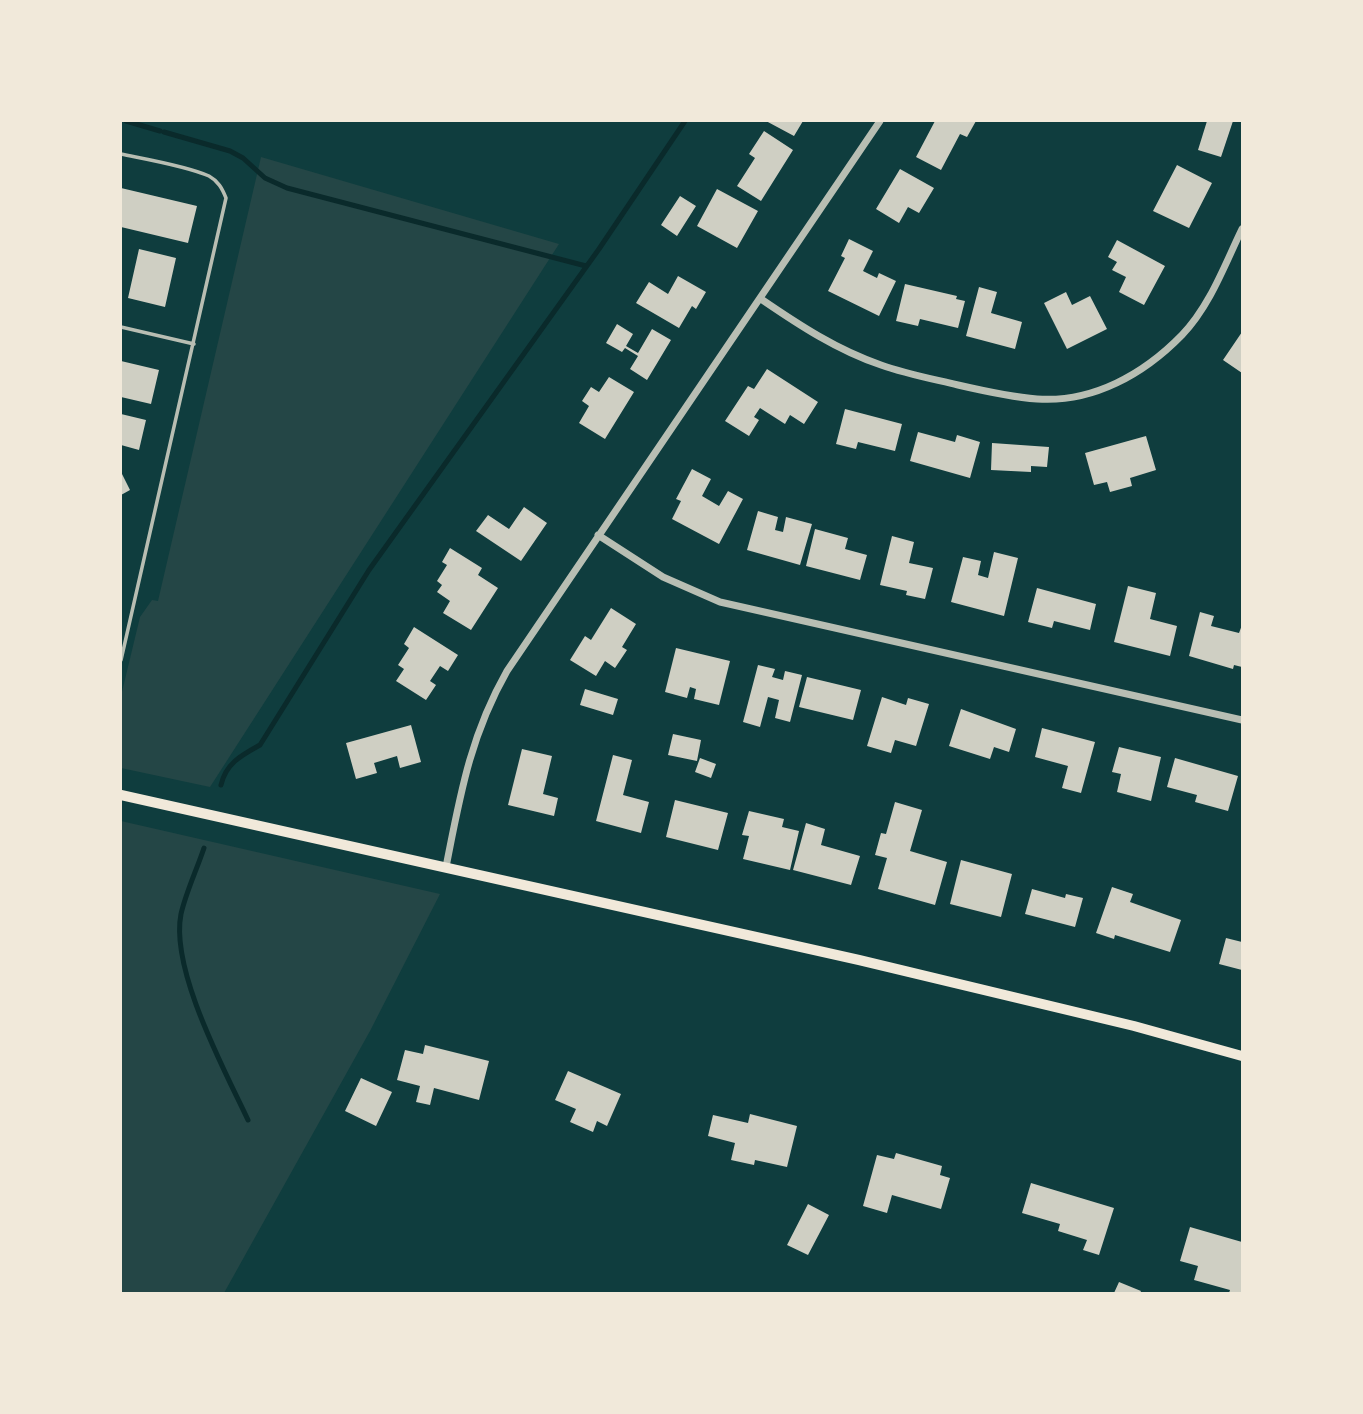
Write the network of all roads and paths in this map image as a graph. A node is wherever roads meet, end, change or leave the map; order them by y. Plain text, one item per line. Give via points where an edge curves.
1 (880, 121) edge
2 (121, 154) edge
3 (1242, 229) edge
4 (761, 299) junction
5 (121, 327) edge
6 (194, 344) junction
7 (598, 535) junction
8 (121, 660) edge
9 (1242, 720) edge
10 (121, 795) edge
11 (446, 867) junction
12 (1242, 1056) edge

1 - 4 street
2 - 6 lane via 209,176 226,198
3 - 4 street via 1204,304 1183,334 1143,369 1107,387 1072,397 1013,397 888,367 815,335
4 - 7 street
5 - 6 lane
6 - 8 lane
7 - 9 street via 663,577 720,601
7 - 11 street via 492,698 465,772
10 - 11 main road
11 - 12 main road via 904,971

